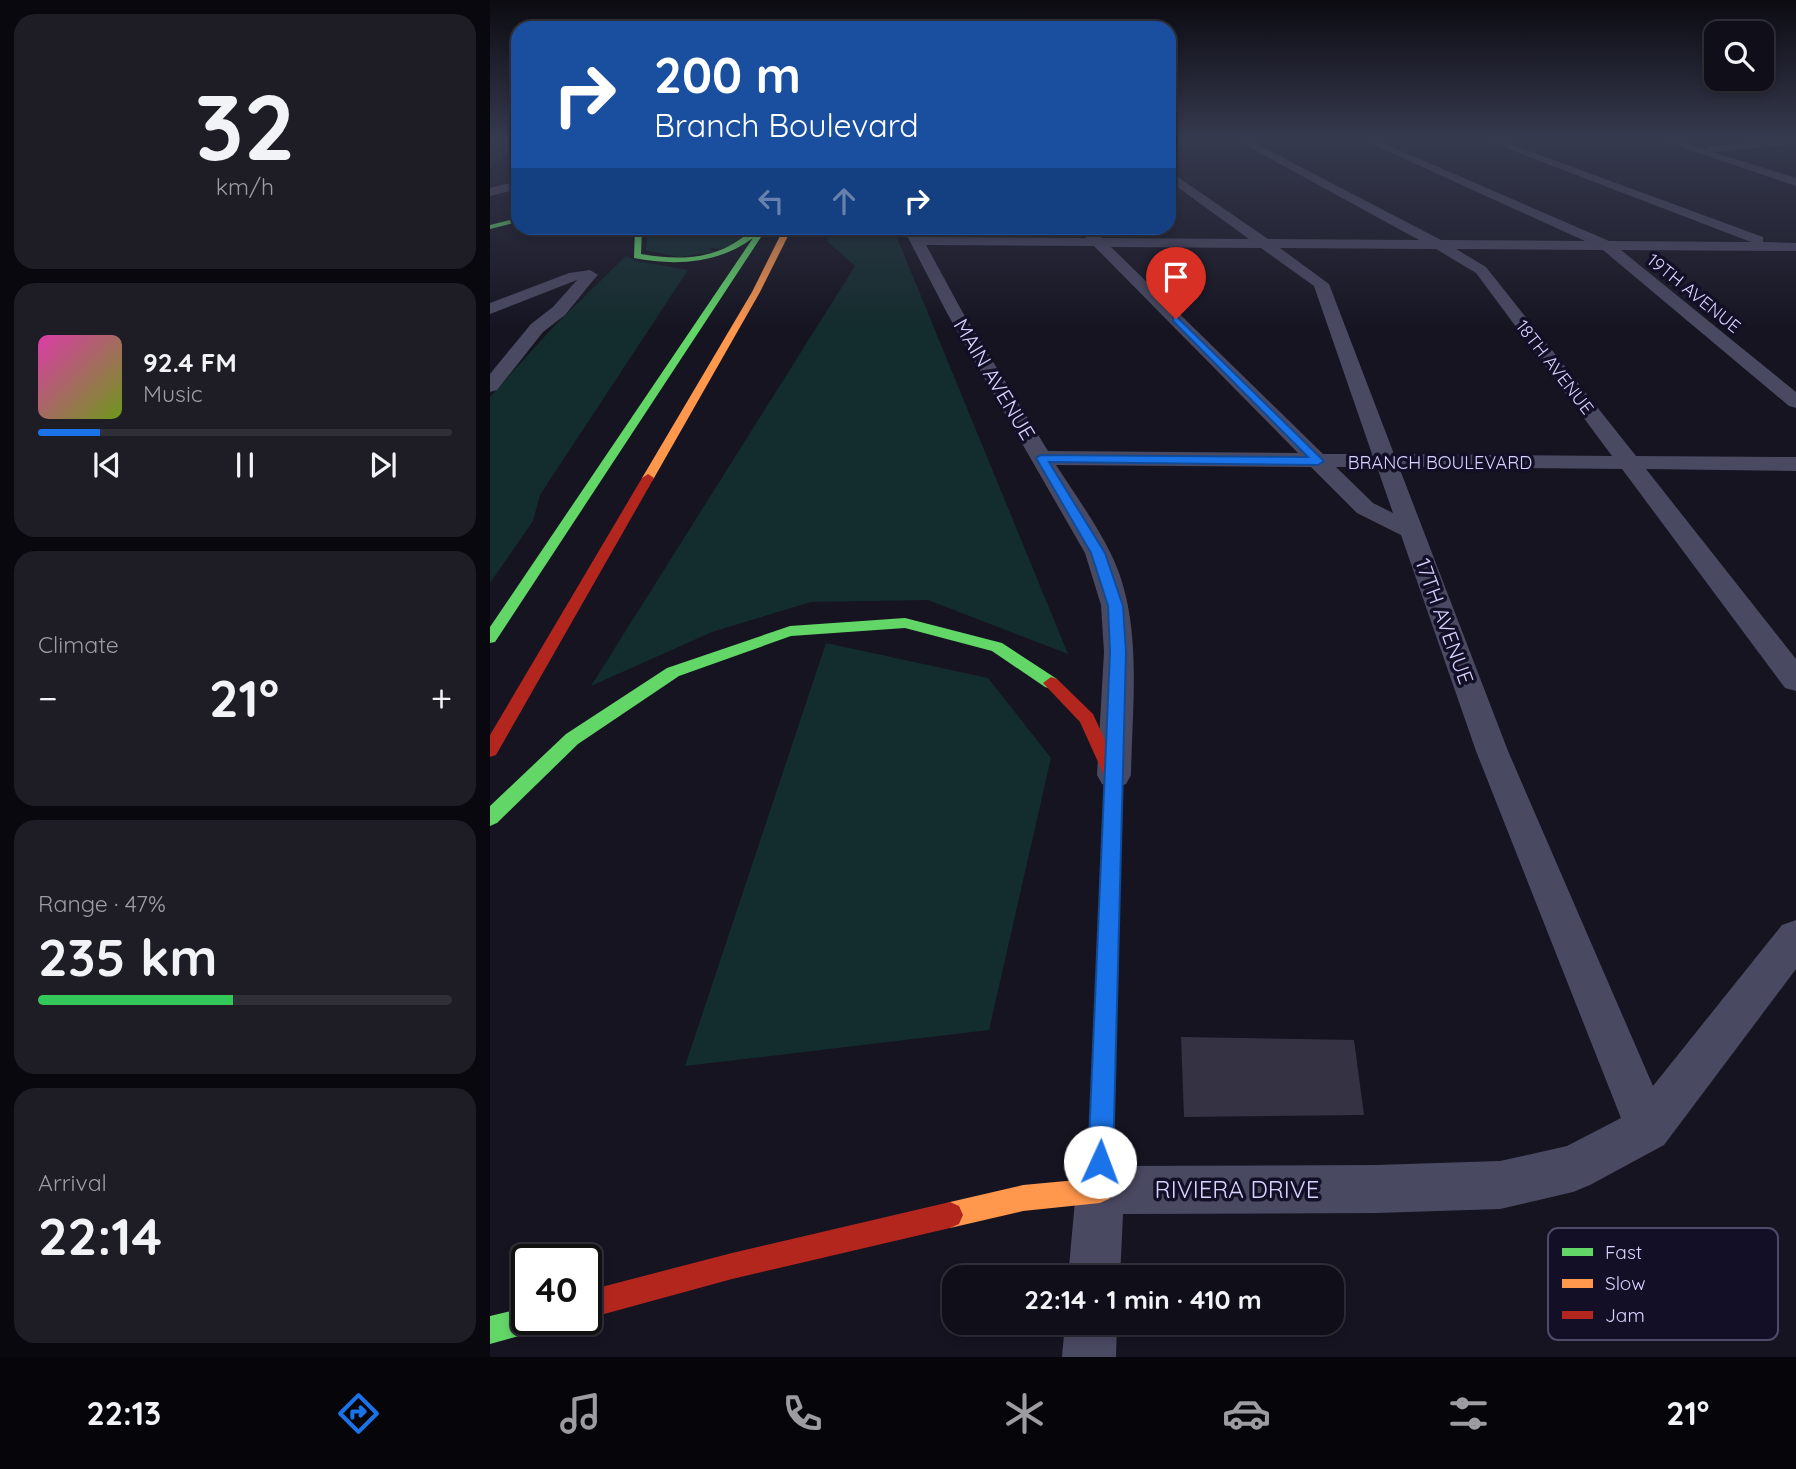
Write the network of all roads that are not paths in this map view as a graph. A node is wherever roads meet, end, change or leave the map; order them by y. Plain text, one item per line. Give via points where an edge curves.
1 (1210, 203) edge
2 (1360, 203) edge
3 (1511, 203) edge
4 (1659, 203) edge
5 (511, 222) edge
6 (490, 226) edge
7 (638, 235) edge
8 (755, 235) edge
9 (757, 235) edge
10 (784, 235) edge
11 (915, 235) edge
12 (1091, 235) edge
13 (1106, 235) edge
14 (1268, 245) junction
15 (1441, 246) junction
16 (1607, 246) junction
17 (1776, 247) junction
18 (1796, 247) edge
19 (1796, 260) edge
20 (490, 310) edge
21 (537, 328) junction
22 (490, 386) edge
23 (1796, 402) edge
24 (1041, 458) junction
25 (1318, 461) junction
26 (1387, 462) junction
27 (1629, 463) junction
28 (1796, 464) edge
29 (1413, 532) junction
30 (490, 638) edge
31 (1796, 680) edge
32 (490, 750) edge
33 (1114, 779) junction
34 (490, 818) edge
35 (1796, 938) edge
36 (1648, 1129) junction
37 (1100, 1190) junction
38 (1095, 1265) edge
39 (602, 1301) edge
40 (511, 1325) edge
41 (490, 1331) edge
42 (1090, 1335) edge
43 (1088, 1357) edge

1 - 14 street, 17TH AVENUE
2 - 15 street, 18TH AVENUE
3 - 16 street, 19TH AVENUE
4 - 17 street
5 - 6 main road
7 - 8 main road via 637,256 675,261 729,252
9 - 30 main road
10 - 32 main road via 756,292
11 - 24 street, MAIN AVENUE
12 - 25 street
13 - 14 street
14 - 15 street
14 - 26 street, 17TH AVENUE via 1321,284
15 - 16 street
15 - 27 street, 18TH AVENUE via 1481,270
16 - 17 street
16 - 23 street, 19TH AVENUE
17 - 18 street
17 - 19 street
20 - 21 street via 519,315
20 - 21 street via 582,275 559,312
21 - 22 street
24 - 25 street, BRANCH BOULEVARD
24 - 33 street, MAIN AVENUE via 1098,553 1115,606
25 - 26 street, BRANCH BOULEVARD
25 - 29 street via 1365,508
26 - 27 street, BRANCH BOULEVARD
26 - 29 street, 17TH AVENUE
27 - 28 street, BRANCH BOULEVARD
27 - 31 street, 18TH AVENUE
29 - 36 street, 17TH AVENUE via 1492,751
33 - 34 main road via 1087,718 1053,684 997,647 905,623 790,631 673,672 572,739
33 - 37 main road, MAIN AVENUE
35 - 36 street, RIVIERA DRIVE
36 - 37 street, RIVIERA DRIVE via 1573,1168 1500,1185
37 - 38 street, MAIN AVENUE
37 - 39 main road, RIVIERA DRIVE via 1009,1201
40 - 41 main road
42 - 43 street

